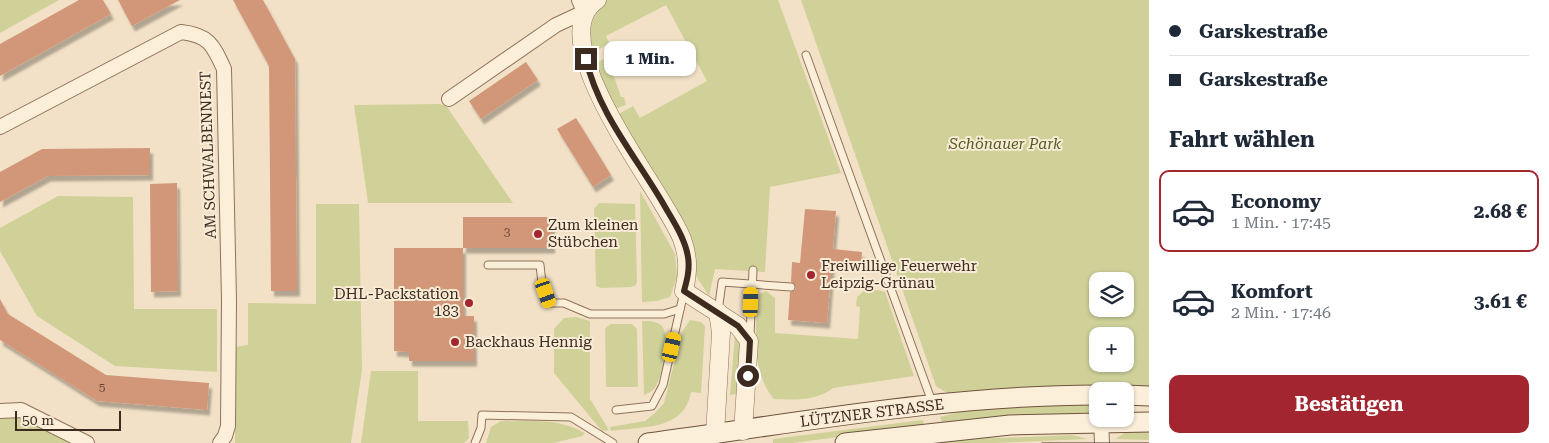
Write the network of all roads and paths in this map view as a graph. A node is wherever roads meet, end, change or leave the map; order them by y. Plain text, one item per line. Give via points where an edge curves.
1 (597, 0) edge
2 (582, 6) edge
3 (806, 55) dead end
4 (448, 100) dead end
5 (0, 128) edge
6 (488, 265) dead end
7 (753, 270) dead end
8 (752, 284) junction
9 (790, 288) dead end
10 (684, 291) junction
11 (680, 309) junction
12 (718, 312) junction
13 (750, 341) junction
14 (1089, 395) edge
15 (1134, 395) edge
16 (1149, 396) edge
17 (933, 405) junction
18 (1134, 405) edge
19 (1149, 405) edge
20 (616, 410) dead end
21 (0, 411) edge
22 (1089, 421) edge
23 (1134, 421) edge
24 (1149, 422) edge
25 (1101, 427) edge
26 (742, 437) edge
27 (714, 439) edge
28 (87, 443) edge
29 (220, 443) edge
30 (475, 443) edge
31 (613, 443) edge
32 (648, 443) edge
33 (845, 443) edge
34 (1102, 443) edge

1 - 2 street
2 - 4 street
2 - 10 street via 582,41 589,73 604,107 682,238 688,257
3 - 17 lane
5 - 29 street, AM SCHWALBENNEST via 181,32 198,34 213,45 224,69 229,301 228,426
6 - 11 lane via 540,265 542,283 550,303 564,303 583,312 664,314
7 - 8 lane
8 - 9 lane
8 - 12 lane via 722,282
8 - 13 lane
10 - 11 lane
10 - 12 street
11 - 20 lane via 663,385 652,406
12 - 13 street via 738,326
12 - 27 street via 721,333
13 - 26 street
14 - 17 main road, LÜTZNER STRASSE via 1032,396
15 - 16 main road
17 - 26 main road, LÜTZNER STRASSE
18 - 19 main road
21 - 28 street via 21,410
22 - 33 main road, LÜTZNER STRASSE via 967,428
23 - 24 main road, LÜTZNER STRASSE
25 - 34 street
26 - 27 main road, LÜTZNER STRASSE
27 - 32 main road, LÜTZNER STRASSE
30 - 31 lane via 482,416 571,416

